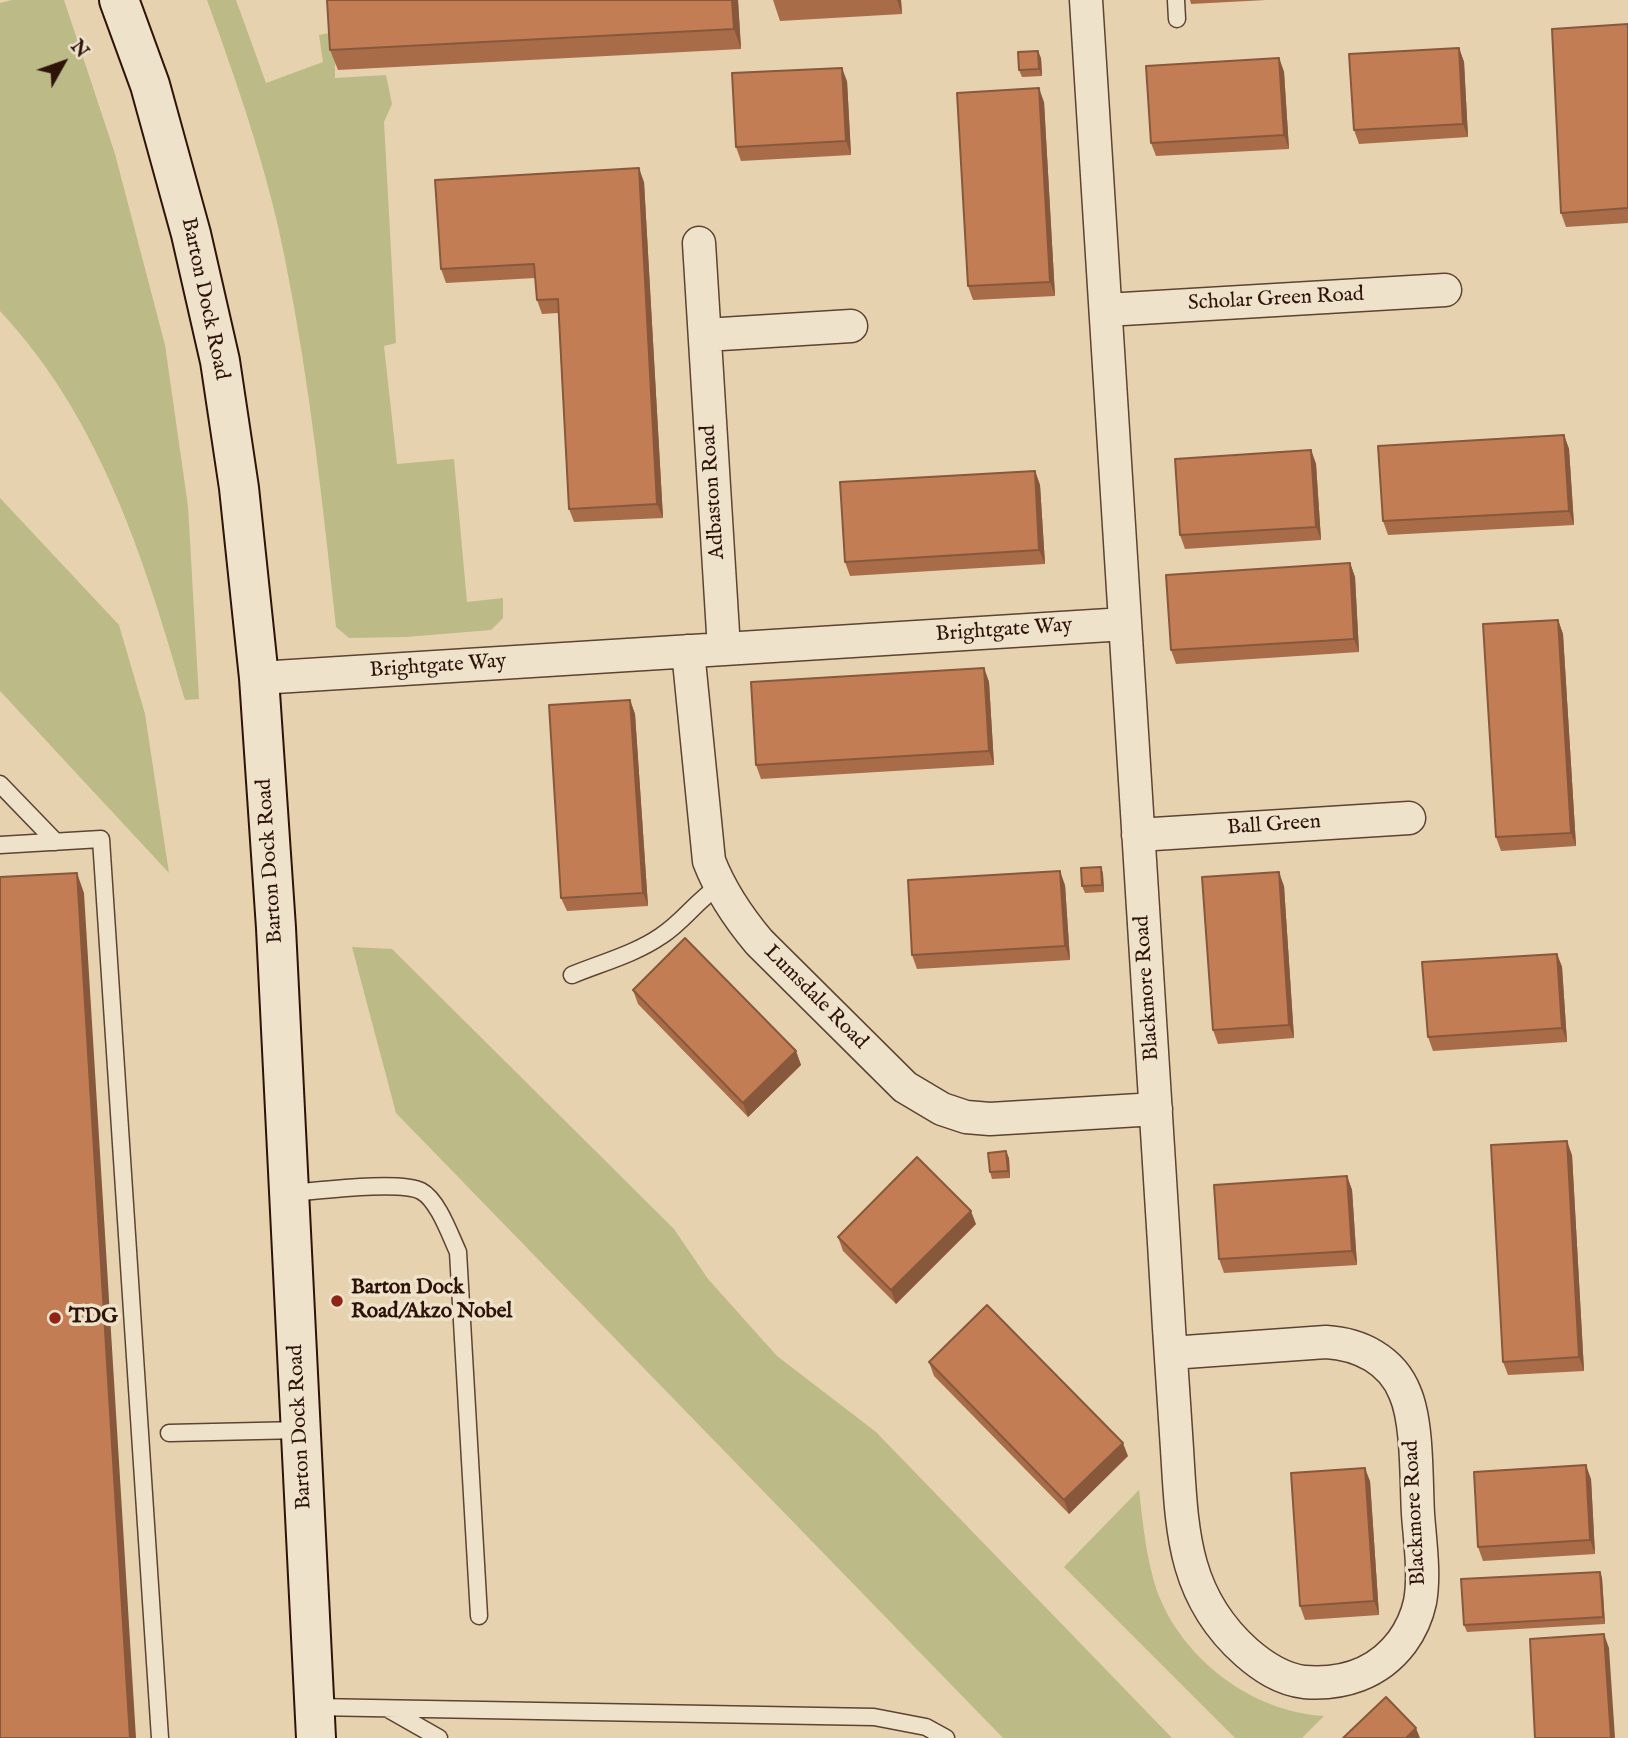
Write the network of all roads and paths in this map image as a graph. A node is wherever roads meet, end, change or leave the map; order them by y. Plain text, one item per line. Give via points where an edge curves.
1 (119, 0) edge
2 (1086, 0) edge
3 (1175, 0) edge
4 (1177, 19) dead end
5 (699, 243) dead end
6 (1445, 290) dead end
7 (1106, 310) junction
8 (852, 326) dead end
9 (705, 335) junction
10 (1125, 624) junction
11 (724, 649) junction
12 (688, 651) junction
13 (259, 678) junction
14 (0, 784) edge
15 (1409, 818) dead end
16 (1138, 835) junction
17 (56, 842) junction
18 (0, 845) edge
19 (719, 886) junction
20 (572, 975) dead end
21 (1156, 1109) junction
22 (290, 1193) junction
23 (1171, 1353) junction
24 (301, 1430) junction
25 (169, 1433) dead end
26 (479, 1616) dead end
27 (386, 1707) junction
28 (315, 1723) edge
29 (160, 1738) edge
30 (439, 1738) edge
31 (946, 1738) edge

1 - 13 main road, Barton Dock Road via 150,85 178,184 220,361
2 - 7 street
3 - 4 lane
5 - 9 street, Adbaston Road
6 - 7 street, Scholar Green Road
7 - 10 street
8 - 9 street
9 - 11 street, Adbaston Road
10 - 11 street, Brightgate Way
10 - 16 street, Blackmore Road
11 - 12 street, Brightgate Way
12 - 13 street, Brightgate Way
12 - 19 street, Lumsdale Road via 709,861
13 - 22 main road, Barton Dock Road
14 - 17 lane
15 - 16 street, Ball Green
16 - 21 street, Blackmore Road
17 - 18 lane
17 - 29 lane via 101,839
19 - 20 lane via 660,937
19 - 21 street, Lumsdale Road via 759,942 888,1072 922,1099 966,1117 990,1119
21 - 23 street, Blackmore Road
22 - 24 main road, Barton Dock Road
22 - 26 lane via 393,1186 422,1191 442,1214 458,1252
23 - 23 street, Blackmore Road via 1182,1532 1189,1565 1203,1596 1241,1649 1267,1670 1294,1681 1321,1683 1343,1682 1364,1674 1401,1643 1420,1602 1414,1444 1405,1390 1376,1356 1343,1343
24 - 25 lane
24 - 28 main road, Barton Dock Road
27 - 28 lane
27 - 30 lane
27 - 31 lane via 874,1717 926,1727

